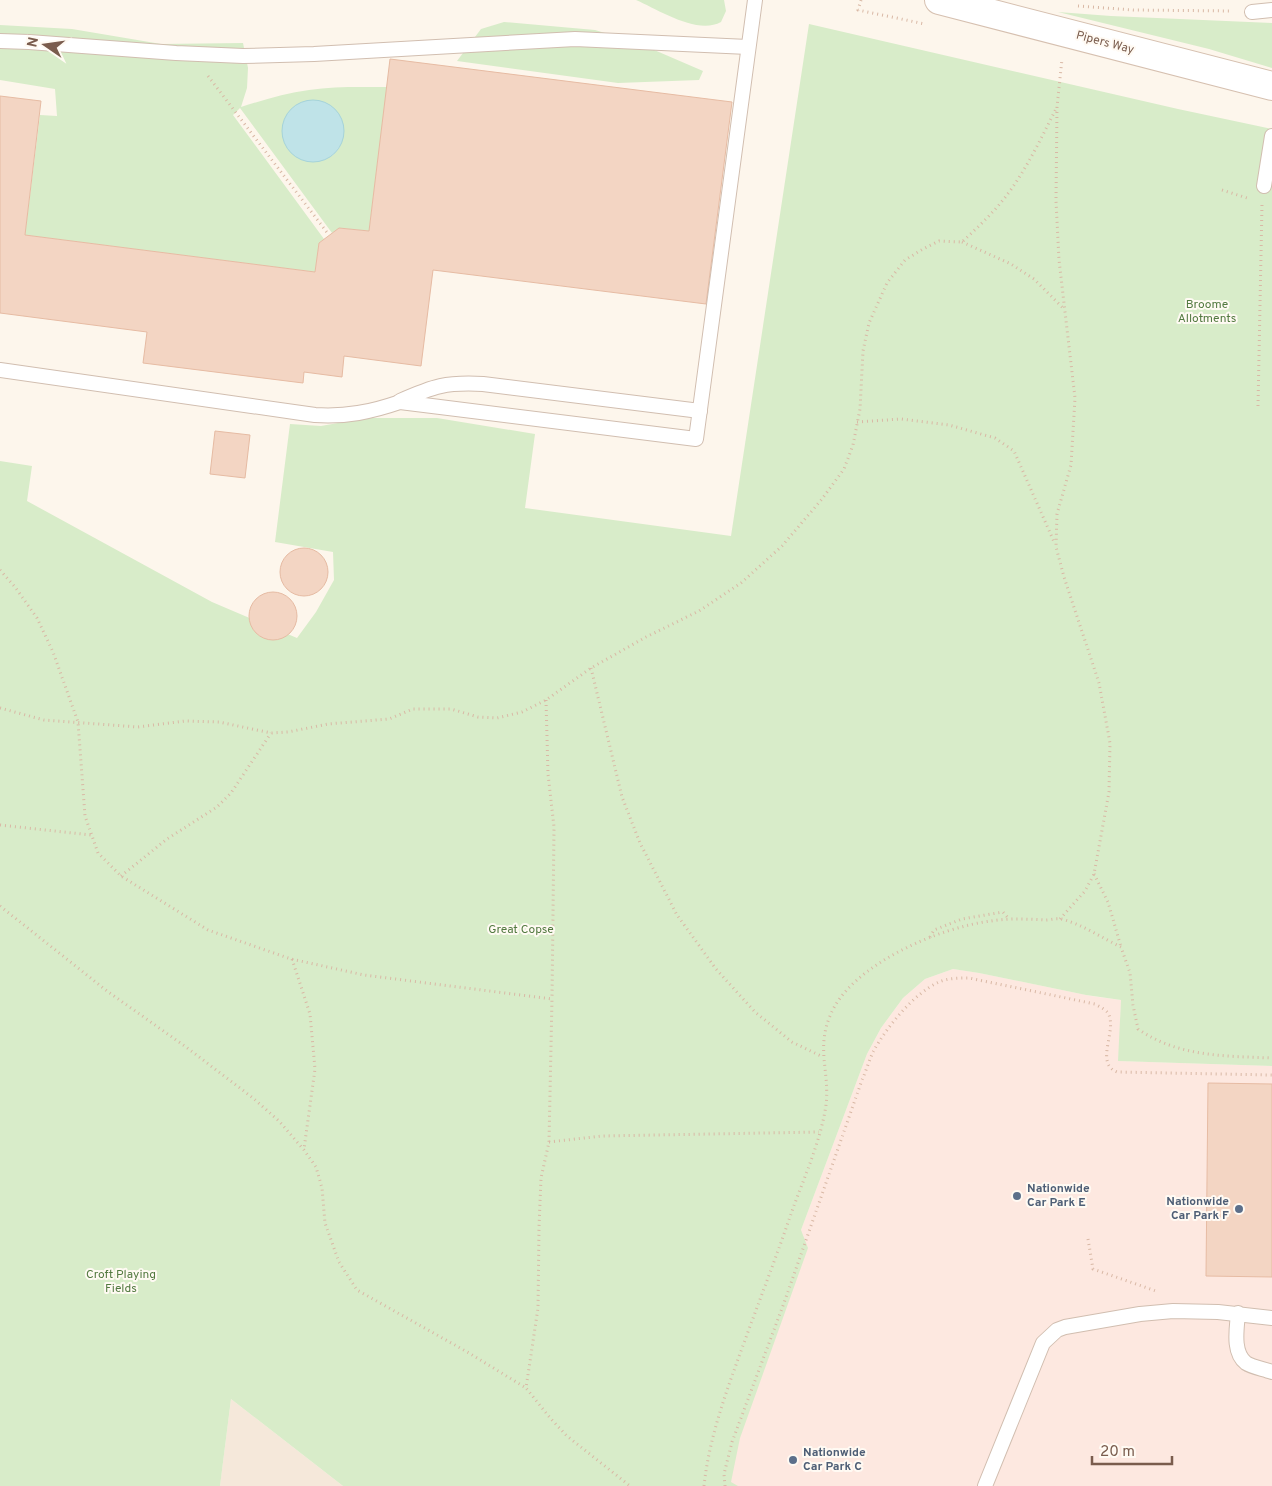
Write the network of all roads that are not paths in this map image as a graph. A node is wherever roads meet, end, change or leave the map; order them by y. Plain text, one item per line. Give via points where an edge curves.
1 (755, 0) edge
2 (939, 0) edge
3 (1272, 10) edge
4 (1252, 12) road end
5 (0, 41) edge
6 (748, 47) junction
7 (1272, 86) edge
8 (1272, 136) edge
9 (1264, 186) dead end
10 (0, 370) edge
11 (400, 402) junction
12 (700, 411) junction
13 (1238, 1313) junction
14 (1272, 1318) edge
15 (1272, 1372) edge
16 (985, 1486) edge

1 - 6 lane
2 - 7 main road, Pipers Way
3 - 4 lane
5 - 6 lane via 243,56 575,39
6 - 12 lane
8 - 9 lane
10 - 11 lane via 335,416 378,410
11 - 12 lane via 431,388 467,383
11 - 12 lane via 696,439
13 - 14 lane
13 - 15 lane via 1238,1352 1246,1363
13 - 16 lane via 1173,1311 1140,1314 1057,1330 1043,1343

